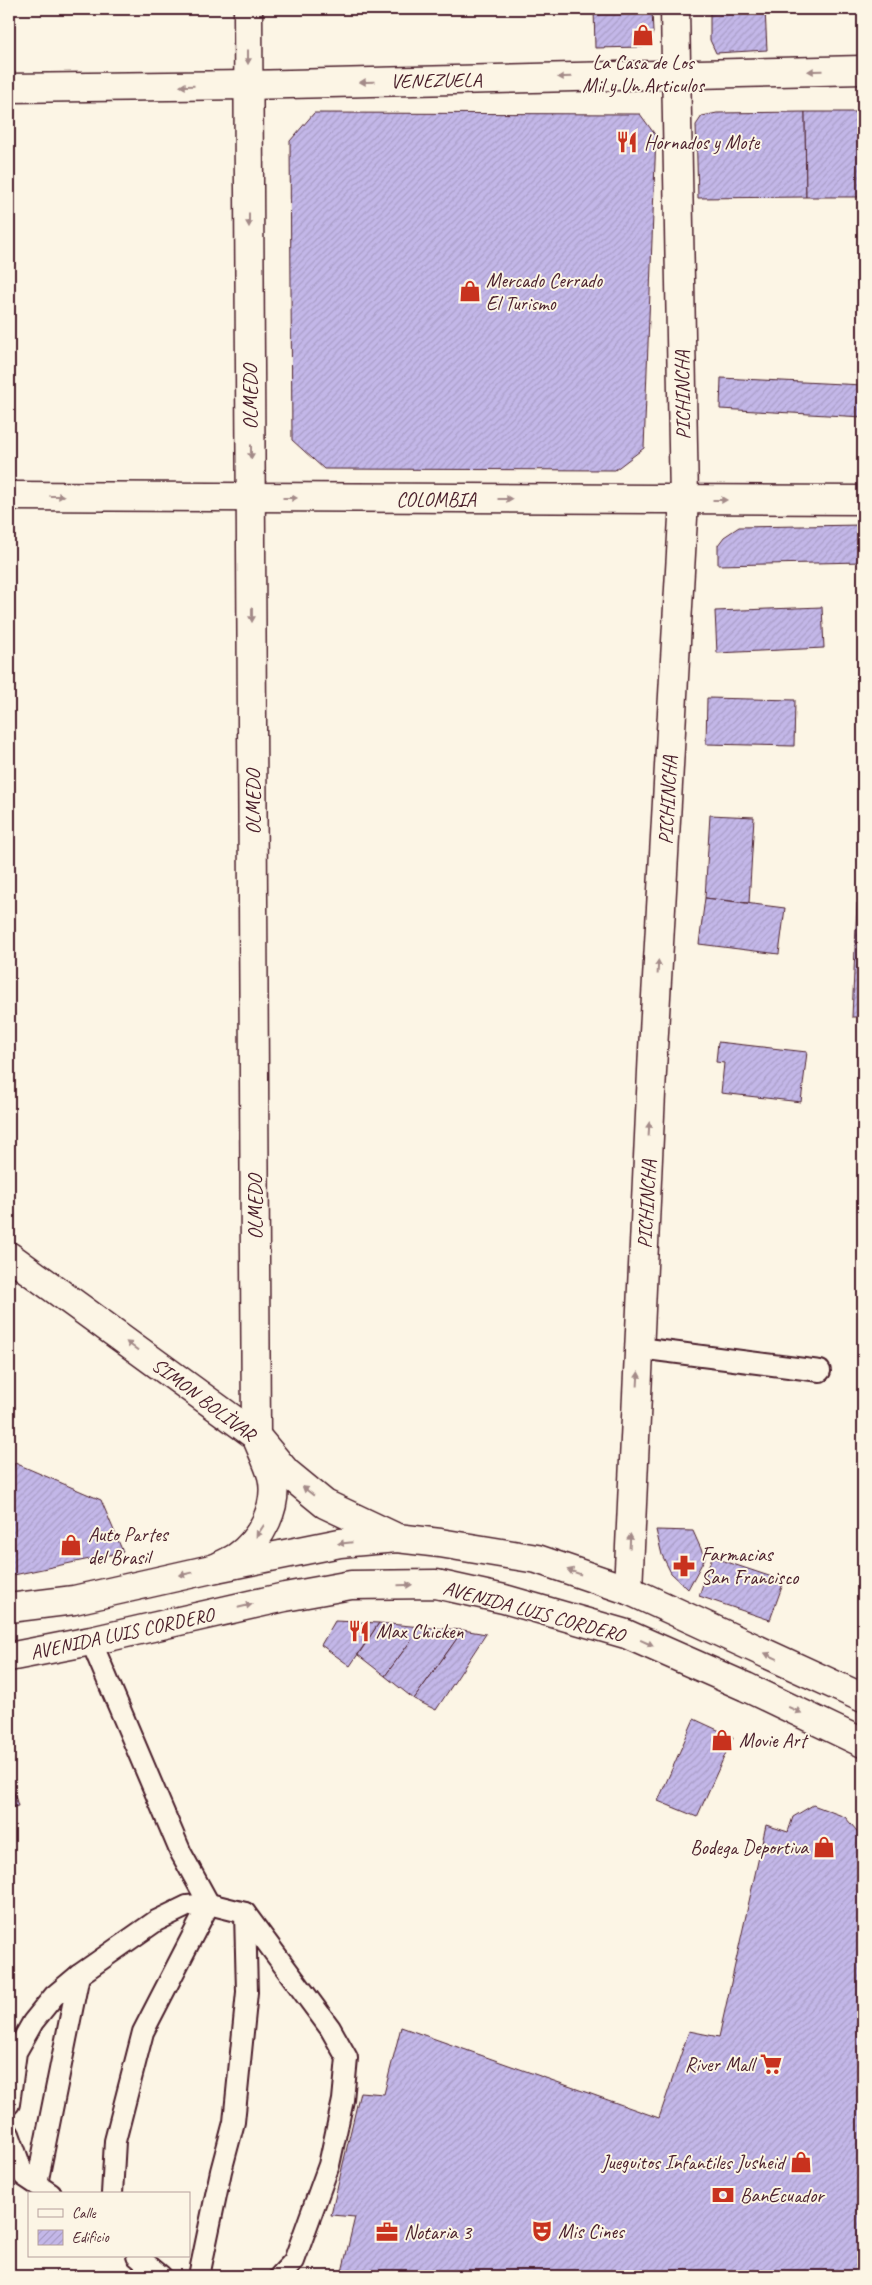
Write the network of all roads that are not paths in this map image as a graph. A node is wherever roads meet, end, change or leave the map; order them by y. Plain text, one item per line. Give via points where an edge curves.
1 (248, 9) edge
2 (675, 9) edge
3 (863, 70) edge
4 (675, 75) junction
5 (248, 85) junction
6 (9, 88) edge
7 (9, 496) edge
8 (251, 498) junction
9 (684, 500) junction
10 (863, 500) edge
11 (9, 1256) edge
12 (639, 1348) junction
13 (820, 1371) dead end
14 (256, 1436) junction
15 (397, 1538) junction
16 (216, 1568) junction
17 (628, 1590) junction
18 (9, 1608) edge
19 (91, 1641) junction
20 (9, 1656) edge
21 (863, 1698) edge
22 (863, 1743) edge
23 (209, 1904) junction
24 (245, 1913) junction
25 (79, 1975) junction
26 (9, 2104) edge
27 (9, 2134) edge
28 (44, 2189) edge
29 (112, 2192) edge
30 (139, 2258) edge
31 (161, 2276) edge
32 (199, 2276) edge
33 (280, 2276) edge

1 -> 5 street, OLMEDO
2 - 4 street, PICHINCHA
3 -> 4 street, VENEZUELA
4 -> 5 street, VENEZUELA
4 - 9 street, PICHINCHA
5 -> 6 street, VENEZUELA
5 -> 8 street, OLMEDO
7 -> 8 street, COLOMBIA
8 -> 9 street, COLOMBIA
8 -> 14 street, OLMEDO
9 -> 10 street, COLOMBIA
12 -> 9 street, PICHINCHA
14 -> 11 street, SIMON BOLÌVAR
12 - 13 lane
17 -> 12 street, PICHINCHA
15 -> 14 street, SIMON BOLÌVAR via 347,1516 311,1494 286,1472
14 -> 16 street, OLMEDO via 272,1476 273,1498 267,1521 237,1557
15 -> 16 street via 340,1543
17 -> 15 street via 537,1559
16 -> 18 street via 74,1600
21 -> 17 street
19 - 20 street, AVENIDA LUIS CORDERO
19 -> 22 street, AVENIDA LUIS CORDERO via 351,1585 436,1584 504,1599 626,1634
19 - 23 lane via 181,1852
23 - 24 lane
23 - 25 lane via 187,1906 156,1921
23 - 29 lane via 143,2032 115,2141
24 - 32 lane via 247,1992 234,2122
24 - 33 lane via 330,2028 348,2058 329,2165 294,2261
25 - 26 lane via 54,1996 33,2022 16,2052
25 - 28 lane
27 - 28 lane via 24,2176
30 - 31 lane

